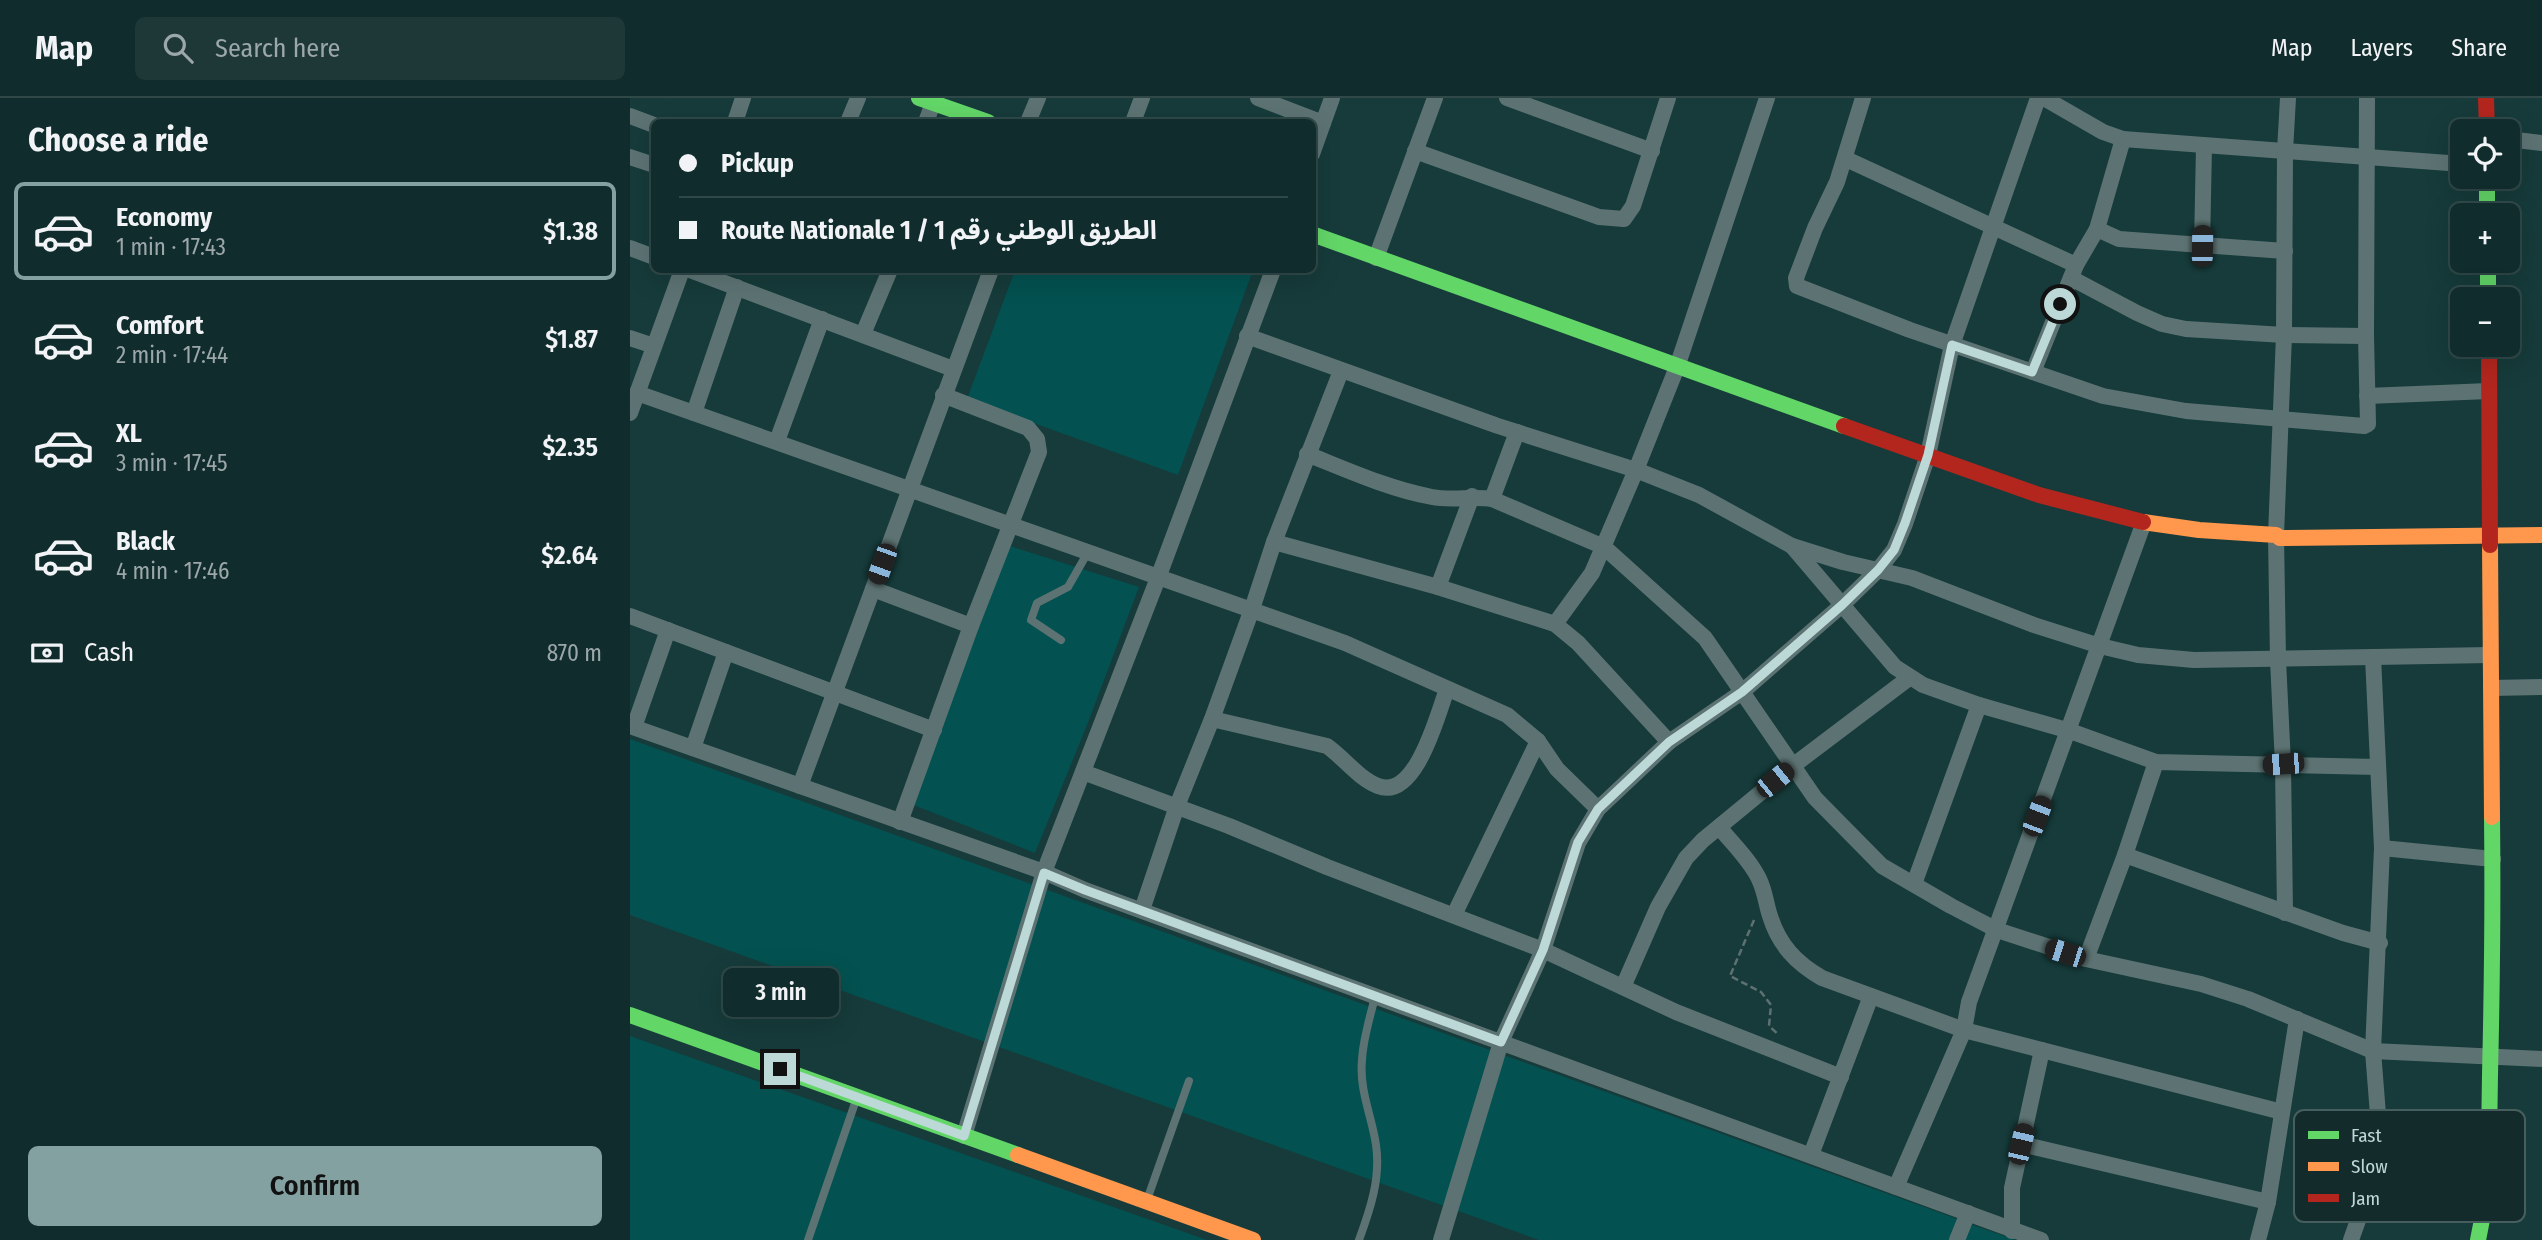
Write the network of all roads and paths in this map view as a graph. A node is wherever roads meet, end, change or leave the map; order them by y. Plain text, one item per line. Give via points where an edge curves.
1 (743, 98) edge
2 (858, 98) edge
3 (1038, 98) edge
4 (1142, 98) edge
5 (1258, 98) edge
6 (1332, 98) edge
7 (1435, 98) edge
8 (1668, 98) edge
9 (1767, 98) edge
10 (1863, 98) edge
11 (2038, 98) edge
12 (2044, 98) edge
13 (2288, 98) edge
14 (2367, 98) edge
15 (2486, 98) edge
16 (926, 100) edge
17 (1517, 100) edge
18 (630, 116) edge
19 (953, 117) edge
20 (736, 119) edge
21 (849, 119) edge
22 (926, 119) edge
23 (1029, 119) edge
24 (1134, 119) edge
25 (1313, 119) edge
26 (2487, 119) edge
27 (1316, 120) edge
28 (1323, 123) junction
29 (651, 124) edge
30 (2123, 139) junction
31 (2520, 140) edge
32 (1316, 143) edge
33 (2542, 143) edge
34 (2204, 146) junction
35 (1415, 151) junction
36 (1652, 151) junction
37 (2285, 151) junction
38 (630, 157) edge
39 (1846, 159) junction
40 (2368, 159) junction
41 (2450, 163) edge
42 (651, 164) edge
43 (1992, 226) junction
44 (2097, 229) junction
45 (1316, 236) edge
46 (2202, 246) junction
47 (630, 248) edge
48 (2285, 251) junction
49 (651, 256) edge
50 (1376, 258) junction
51 (2074, 272) junction
52 (681, 273) edge
53 (698, 273) edge
54 (889, 273) edge
55 (990, 273) edge
56 (1272, 273) edge
57 (737, 287) junction
58 (822, 319) junction
59 (863, 334) junction
60 (2284, 335) junction
61 (1248, 336) junction
62 (2366, 336) junction
63 (630, 338) edge
64 (1952, 345) junction
65 (654, 346) junction
66 (2489, 357) edge
67 (1677, 367) junction
68 (953, 369) junction
69 (1341, 371) junction
70 (2032, 372) junction
71 (2489, 391) junction
72 (637, 393) junction
73 (943, 395) junction
74 (2367, 396) junction
75 (630, 413) edge
76 (694, 413) junction
77 (2281, 421) junction
78 (1517, 432) junction
79 (776, 441) junction
80 (1307, 454) junction
81 (1928, 455) junction
82 (1636, 470) junction
83 (909, 487) junction
84 (1472, 496) junction
85 (1492, 499) junction
86 (2144, 522) junction
87 (1011, 523) junction
88 (2489, 535) junction
89 (2542, 535) edge
90 (2276, 536) junction
91 (1273, 542) junction
92 (1791, 546) junction
93 (1604, 547) junction
94 (1088, 552) junction
95 (1878, 570) junction
96 (1158, 578) junction
97 (1438, 587) junction
98 (873, 589) junction
99 (1842, 605) junction
100 (1252, 609) junction
101 (630, 616) edge
102 (1555, 624) junction
103 (971, 626) junction
104 (668, 630) junction
105 (1061, 640) dead end
106 (2100, 646) junction
107 (726, 652) junction
108 (2490, 655) junction
109 (2373, 657) junction
110 (2277, 660) junction
111 (1909, 678) junction
112 (2542, 687) edge
113 (2491, 688) junction
114 (1447, 689) junction
115 (836, 692) junction
116 (1742, 692) junction
117 (1979, 705) junction
118 (1212, 719) junction
119 (632, 726) edge
120 (934, 730) junction
121 (2070, 731) junction
122 (1538, 741) junction
123 (1669, 742) junction
124 (693, 748) junction
125 (2156, 762) junction
126 (2283, 764) junction
127 (1794, 765) junction
128 (2378, 767) junction
129 (1083, 772) junction
130 (800, 786) junction
131 (1177, 806) junction
132 (1598, 809) junction
133 (900, 822) junction
134 (1719, 827) junction
135 (2382, 848) junction
136 (2125, 855) junction
137 (2493, 859) junction
138 (1044, 873) junction
139 (1914, 884) junction
140 (1142, 909) junction
141 (2284, 913) junction
142 (1454, 915) junction
143 (1755, 917) dead end
144 (1997, 930) junction
145 (2380, 943) junction
146 (1543, 950) junction
147 (2086, 959) junction
148 (1623, 987) junction
149 (1871, 996) junction
150 (1375, 997) junction
151 (630, 1015) edge
152 (2297, 1019) junction
153 (1964, 1030) junction
154 (1501, 1042) junction
155 (2042, 1050) junction
156 (2373, 1051) junction
157 (1787, 1055) junction
158 (2492, 1058) junction
159 (2542, 1059) edge
160 (1841, 1077) junction
161 (1189, 1081) dead end
162 (857, 1098) junction
163 (2378, 1110) edge
164 (2490, 1110) edge
165 (2282, 1112) junction
166 (964, 1136) junction
167 (2021, 1144) junction
168 (1811, 1156) junction
169 (1896, 1187) junction
170 (1146, 1201) junction
171 (2268, 1202) junction
172 (1968, 1213) junction
173 (2357, 1222) edge
174 (2482, 1222) edge
175 (2011, 1231) junction
176 (808, 1240) edge
177 (1253, 1240) edge
178 (1359, 1240) edge
179 (1441, 1240) edge
180 (1957, 1240) edge
181 (2041, 1240) edge
182 (2258, 1240) edge
183 (2351, 1240) edge
184 (2478, 1240) edge

1 - 20 street
2 - 21 street
3 - 23 street
4 - 24 street
5 - 25 street
6 - 28 street
7 - 35 street
8 - 36 street
9 - 67 street
10 - 39 street
11 - 43 street
12 - 30 street
13 - 37 street
14 - 40 street
15 - 26 street
16 - 19 street
16 - 22 street
17 - 36 street
18 - 29 street
27 - 28 street
28 - 32 street
30 - 34 street
30 - 44 street
31 - 33 street
34 - 37 street
34 - 46 street
35 - 36 street via 1613,220 1624,219 1633,206
35 - 50 street
37 - 40 street
37 - 48 street
38 - 42 street
39 - 43 street
39 - 64 street via 1815,228 1797,286
40 - 41 street
40 - 62 street
43 - 51 street
43 - 64 street
44 - 46 street via 2119,239
44 - 51 street
45 - 50 street
46 - 48 street
47 - 49 street
48 - 60 street
50 - 67 street
51 - 60 street via 2162,324
51 - 70 street
52 - 65 street
53 - 57 street
54 - 59 street
55 - 68 street
56 - 61 street
57 - 58 street
57 - 76 street
58 - 59 street
58 - 79 street
59 - 68 street
60 - 62 street
60 - 77 street
61 - 69 street
61 - 96 street
62 - 74 street
63 - 65 street
64 - 70 street
64 - 81 street
65 - 72 street
66 - 71 street
67 - 81 street
67 - 82 street
68 - 73 street
69 - 78 street
69 - 80 street
70 - 77 street via 2130,402
71 - 74 street
71 - 88 street
72 - 75 street
72 - 76 street
73 - 83 street
73 - 87 street via 1028,428 1037,439 1039,452
74 - 77 street via 2367,426
76 - 79 street
77 - 90 street
78 - 82 street
78 - 85 street
79 - 83 street
80 - 84 street via 1432,498
80 - 91 street
81 - 86 street via 2057,501
81 - 95 street via 1894,550
82 - 92 street via 1699,495
82 - 93 street
83 - 87 street
83 - 98 street
84 - 85 street
84 - 97 street
85 - 93 street
86 - 90 street
86 - 106 street
87 - 94 street
87 - 103 street
88 - 89 street
88 - 90 street
88 - 108 street
90 - 110 street
91 - 97 street
91 - 100 street
92 - 95 street
92 - 99 street
93 - 102 street via 1582,590
93 - 116 street via 1705,638
94 - 96 street
94 - 105 lane via 1068,587 1037,603 1031,620
95 - 99 street
95 - 106 street
96 - 100 street
96 - 129 street
97 - 102 street
98 - 103 street
98 - 115 street
99 - 111 street
99 - 116 street
100 - 114 street via 1345,643
100 - 118 street
101 - 104 street
102 - 123 street
103 - 120 street
104 - 107 street
104 - 119 street
106 - 110 street via 2167,659
106 - 121 street
107 - 115 street
107 - 124 street
108 - 109 street
108 - 113 street
109 - 110 street
109 - 128 street
110 - 126 street
111 - 117 street
111 - 127 street
112 - 113 street
113 - 137 street
114 - 118 street via 1420,761 1397,785 1381,787 1366,779 1326,746
114 - 122 street via 1507,715
115 - 120 street
115 - 130 street
116 - 123 street
116 - 127 street
117 - 121 street
117 - 139 street
118 - 131 street
119 - 124 street
120 - 133 street
121 - 125 street
121 - 144 street
122 - 132 street via 1557,769
122 - 142 street
123 - 132 street
124 - 130 street
125 - 126 street
125 - 136 street
126 - 128 street
126 - 141 street
127 - 134 street
127 - 139 street via 1815,798 1882,866
128 - 135 street
129 - 131 street
129 - 138 street
130 - 133 street
131 - 140 street
131 - 142 street
132 - 146 street via 1578,842
133 - 138 street
134 - 148 street via 1672,878
134 - 149 street via 1757,876 1787,951 1822,978
135 - 137 street
135 - 145 street
136 - 141 street
136 - 147 street
137 - 158 street
138 - 140 street
138 - 166 street
139 - 144 street
140 - 150 street
141 - 145 street
142 - 146 street
143 - 157 path via 1730,976 1761,992 1770,1005 1769,1026 1780,1035
144 - 147 street
144 - 153 street via 1969,1002
145 - 156 street
146 - 148 street
146 - 154 street
147 - 152 street via 2201,984
148 - 157 street
149 - 153 street
149 - 160 street
150 - 154 street
150 - 178 lane via 1362,1060 1376,1146 1376,1178
151 - 162 street
152 - 156 street
152 - 165 street
153 - 155 street
153 - 169 street
154 - 168 street
154 - 179 street
155 - 165 street
155 - 167 street
156 - 158 street
156 - 163 street
157 - 160 street
158 - 159 street
158 - 164 street
160 - 168 street
161 - 170 lane
162 - 166 street
162 - 176 lane
165 - 171 street
166 - 170 street
167 - 171 street
167 - 175 street via 2012,1188
168 - 169 street
169 - 172 street
170 - 177 street
171 - 182 street
172 - 175 street
172 - 180 street
173 - 183 street
174 - 184 street
175 - 181 street

